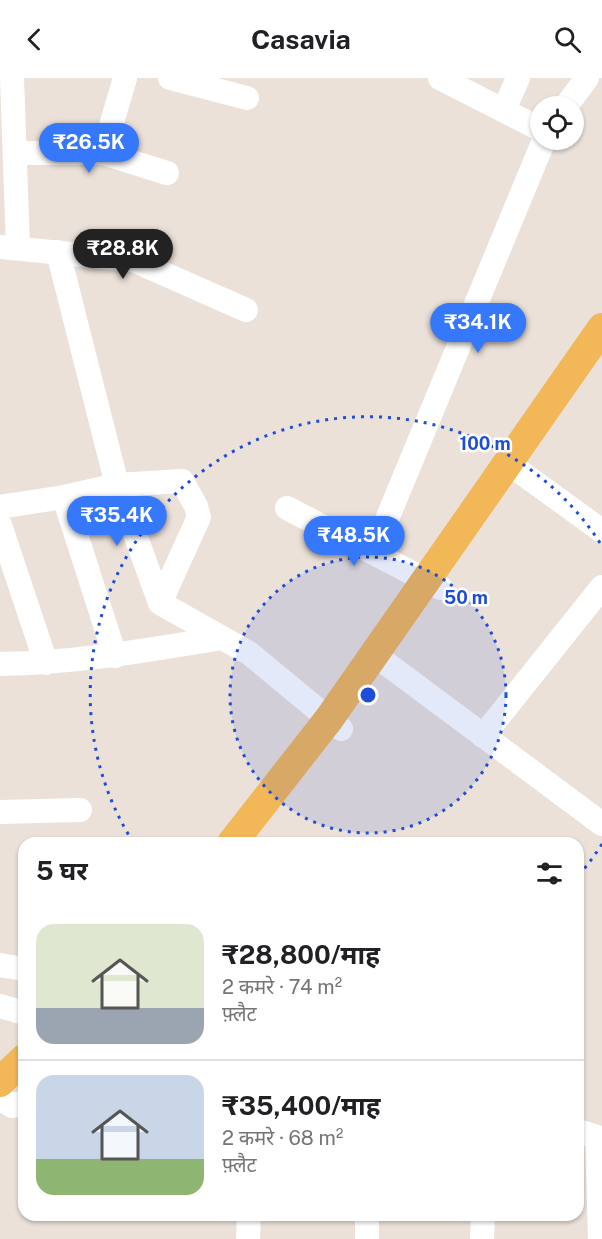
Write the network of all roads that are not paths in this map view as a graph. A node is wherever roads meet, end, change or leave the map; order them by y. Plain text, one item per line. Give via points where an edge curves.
1 (12, 78) edge
2 (125, 78) edge
3 (170, 78) edge
4 (518, 78) edge
5 (449, 80) edge
6 (591, 85) edge
7 (578, 96) edge
8 (247, 98) dead end
9 (504, 110) junction
10 (530, 124) edge
11 (540, 150) edge
12 (15, 153) junction
13 (103, 153) junction
14 (167, 173) dead end
15 (9, 247) edge
16 (58, 252) junction
17 (246, 310) dead end
18 (602, 328) edge
19 (602, 360) edge
20 (515, 468) junction
21 (117, 485) junction
22 (64, 497) junction
23 (0, 507) edge
24 (287, 507) dead end
25 (0, 525) edge
26 (602, 531) edge
27 (373, 553) junction
28 (434, 585) junction
29 (602, 587) edge
30 (160, 603) junction
31 (222, 638) junction
32 (115, 656) junction
33 (46, 663) junction
34 (0, 664) edge
35 (387, 664) junction
36 (335, 724) junction
37 (483, 736) junction
38 (80, 810) dead end
39 (0, 812) edge
40 (601, 821) edge
41 (237, 837) edge
42 (260, 837) edge
43 (0, 965) edge
44 (18, 968) edge
45 (0, 1006) edge
46 (18, 1011) edge
47 (18, 1065) edge
48 (0, 1082) edge
49 (0, 1098) edge
50 (18, 1104) edge
51 (584, 1133) edge
52 (249, 1221) edge
53 (367, 1221) edge
54 (483, 1221) edge
55 (248, 1239) edge
56 (367, 1239) edge
57 (482, 1239) edge
58 (600, 1239) edge

1 - 12 street
2 - 13 street
3 - 8 street
4 - 9 street
5 - 9 street
6 - 7 street
9 - 10 street
11 - 27 street
12 - 13 street
12 - 15 street
13 - 14 street
15 - 16 street
16 - 17 street via 133,260
16 - 21 street
18 - 20 main road
19 - 20 main road
20 - 26 street
20 - 28 main road
21 - 22 street
21 - 30 street
21 - 30 street via 182,482 196,506 199,517
22 - 23 street
22 - 32 street
24 - 27 street
25 - 33 street
27 - 28 street
28 - 35 main road
28 - 36 main road
29 - 37 street
30 - 31 street
31 - 32 street
31 - 36 street via 249,653
32 - 33 street
33 - 34 street
35 - 36 main road
35 - 37 street
36 - 41 main road
36 - 42 main road
37 - 40 street
38 - 39 street
43 - 44 street
45 - 46 street
47 - 48 main road
49 - 50 street via 12,1106
51 - 58 street via 597,1137
52 - 55 street
53 - 56 street
54 - 57 street

